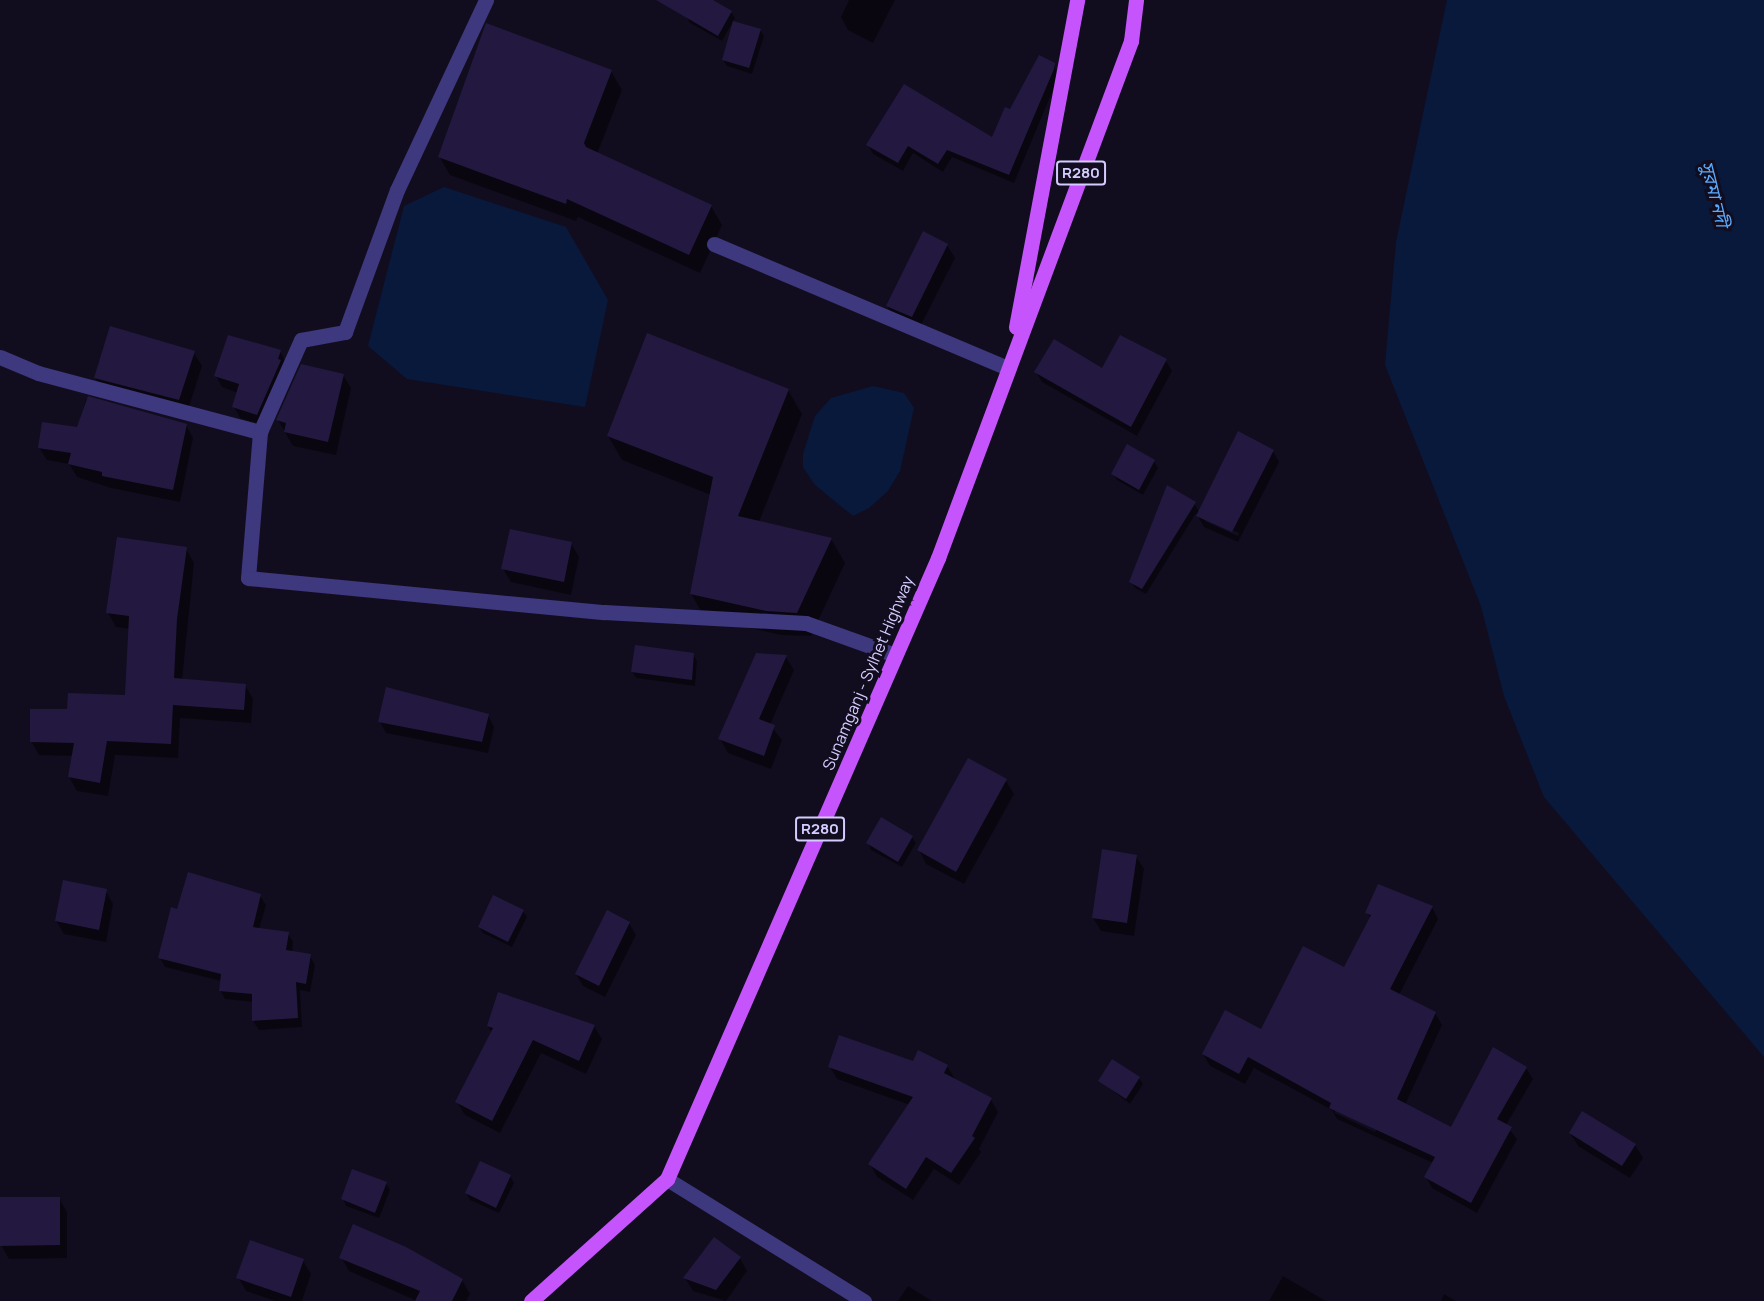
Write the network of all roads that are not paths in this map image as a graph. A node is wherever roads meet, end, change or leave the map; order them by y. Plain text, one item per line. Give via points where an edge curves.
1 (486, 0) edge
2 (1136, 0) edge
3 (1076, 7) edge
4 (714, 244) dead end
5 (0, 357) edge
6 (1008, 368) junction
7 (260, 432) junction
8 (895, 655) junction
9 (667, 1179) junction
10 (531, 1301) edge
11 (864, 1301) edge

1 - 7 street via 397,190 345,332 301,340
2 - 6 main road, Sunamganj - Sylhet Highway / R280 via 1131,41
3 - 6 main road
4 - 6 street
5 - 7 street via 38,373
6 - 8 main road, Sunamganj - Sylhet Highway / R280 via 938,558
7 - 8 street via 248,578 604,612 806,623
8 - 9 main road, Sunamganj - Sylhet Highway / R280
9 - 10 main road, Sunamganj - Sylhet Highway / R280
9 - 11 street

